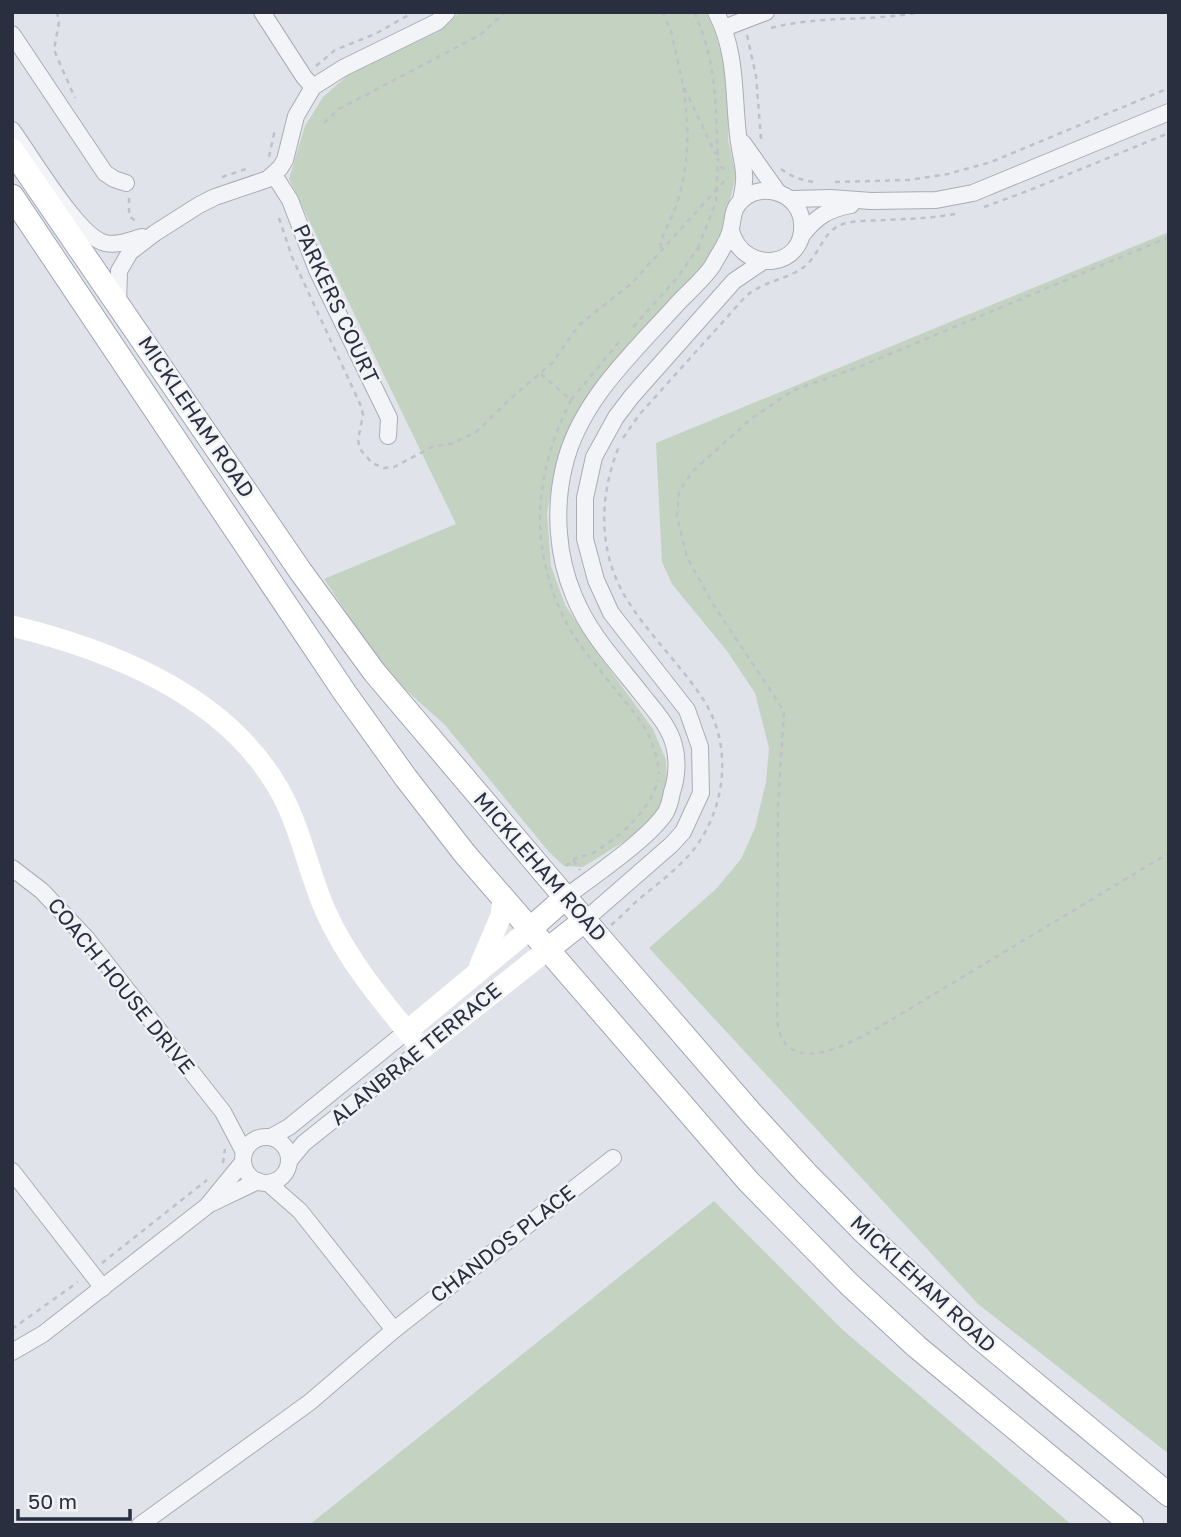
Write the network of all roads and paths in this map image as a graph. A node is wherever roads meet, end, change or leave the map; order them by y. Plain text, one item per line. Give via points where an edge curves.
1 (57, 12) edge
2 (262, 12) edge
3 (414, 12) edge
4 (447, 12) edge
5 (505, 12) edge
6 (662, 12) edge
7 (694, 12) edge
8 (716, 12) edge
9 (920, 12) edge
10 (742, 20) junction
11 (769, 20) edge
12 (724, 28) junction
13 (12, 34) edge
14 (309, 82) junction
15 (683, 85) junction
16 (1169, 88) edge
17 (75, 99) dead end
18 (1169, 112) edge
19 (279, 119) dead end
20 (324, 123) dead end
21 (12, 130) edge
22 (1169, 133) edge
23 (738, 135) junction
24 (763, 145) dead end
25 (12, 150) edge
26 (718, 157) junction
27 (257, 166) dead end
28 (758, 166) junction
29 (270, 168) junction
30 (832, 181) dead end
31 (211, 182) dead end
32 (126, 183) joint
33 (718, 186) junction
34 (777, 191) junction
35 (12, 196) edge
36 (741, 200) junction
37 (791, 200) junction
38 (821, 206) junction
39 (976, 209) dead end
40 (277, 211) dead end
41 (965, 212) dead end
42 (140, 223) dead end
43 (730, 231) junction
44 (155, 233) junction
45 (802, 235) junction
46 (825, 237) junction
47 (1169, 237) edge
48 (698, 248) dead end
49 (661, 250) junction
50 (762, 262) junction
51 (118, 303) junction
52 (388, 436) dead end
53 (12, 626) edge
54 (1169, 853) edge
55 (12, 868) edge
56 (566, 897) junction
57 (503, 898) junction
58 (585, 920) junction
59 (618, 920) dead end
60 (530, 929) junction
61 (547, 950) junction
62 (475, 973) junction
63 (407, 1031) junction
64 (422, 1049) junction
65 (223, 1112) junction
66 (264, 1138) junction
67 (226, 1141) dead end
68 (243, 1157) junction
69 (613, 1158) dead end
70 (287, 1167) junction
71 (220, 1169) dead end
72 (12, 1171) edge
73 (210, 1177) dead end
74 (263, 1182) junction
75 (207, 1206) junction
76 (300, 1211) junction
77 (90, 1272) junction
78 (103, 1288) junction
79 (12, 1329) edge
80 (394, 1331) junction
81 (12, 1352) edge
82 (1169, 1495) edge
83 (140, 1525) edge
84 (1132, 1525) edge

1 - 17 path via 54,50
2 - 14 street
3 - 14 path via 335,50
4 - 14 street via 438,22
5 - 20 path via 480,35 339,109
6 - 15 path
7 - 26 path via 712,58
8 - 12 street
9 - 11 path via 897,17
10 - 11 street
10 - 12 street
10 - 24 path via 756,76
12 - 23 street via 737,96
13 - 32 street via 105,173
14 - 29 street via 285,160
15 - 26 path
15 - 49 path via 689,149
16 - 30 path via 990,162 948,174 908,180
18 - 38 street via 973,193 936,200
19 - 29 path
21 - 44 street via 90,235 114,244
22 - 39 path
23 - 28 street
23 - 36 street via 745,176
25 - 51 main road, MICKLEHAM ROAD
26 - 33 path
26 - 33 path via 721,167 734,174
27 - 31 path
28 - 34 street
28 - 38 path via 772,161 790,176 820,182
29 - 44 street via 268,179 215,197
29 - 52 street, PARKERS COURT via 389,418
32 - 42 path via 129,216
33 - 48 path
33 - 49 path
34 - 36 street via 752,193
34 - 37 street
35 - 57 main road, MICKLEHAM ROAD via 345,693 406,778
36 - 43 street
37 - 38 street
37 - 45 street via 799,209
38 - 45 street
38 - 46 path
40 - 49 path via 292,257 361,406 360,449 372,463 384,468 476,432 552,363 579,325 631,284
41 - 46 path via 843,224
43 - 50 street via 740,251
43 - 56 street via 711,267 587,409 564,466 558,513 562,558 574,597 593,632 665,724 676,758 667,811 650,831
44 - 51 street via 121,263
45 - 50 street via 788,255
46 - 59 path via 803,268 759,286 747,296 639,415 611,465 603,515 612,569 638,615 705,702 723,762 707,831 673,871
47 - 54 path via 794,390 751,418 693,471 679,491 677,516 687,557 784,711 778,805 777,1019 781,1037 792,1049 812,1055 842,1047
50 - 58 street via 734,281 632,396 594,457 585,498 585,539 596,580 611,613 687,710 700,747 701,793 683,832
51 - 56 main road, MICKLEHAM ROAD via 375,673
53 - 63 street via 75,643 135,668 191,699 240,738 272,777 287,805 339,937
55 - 65 street, COACH HOUSE DRIVE via 69,918
56 - 58 main road, MICKLEHAM ROAD
56 - 60 main road
57 - 60 main road, MICKLEHAM ROAD
57 - 62 street via 502,916
58 - 61 main road
58 - 82 main road, MICKLEHAM ROAD via 751,1113 865,1233 980,1338
60 - 61 main road, MICKLEHAM ROAD
60 - 62 street, ALANBRAE TERRACE
61 - 64 street, ALANBRAE TERRACE
61 - 84 main road, MICKLEHAM ROAD via 749,1182 840,1275 926,1354
62 - 63 street, ALANBRAE TERRACE
63 - 64 street
63 - 66 street, ALANBRAE TERRACE via 289,1127
64 - 70 street, ALANBRAE TERRACE via 304,1143
65 - 66 street, COACH HOUSE DRIVE
65 - 68 street, COACH HOUSE DRIVE
66 - 68 street via 247,1146
66 - 70 street via 285,1146
67 - 71 path
68 - 74 street via 247,1174
68 - 75 street
69 - 80 street, CHANDOS PLACE
70 - 74 street via 280,1178
70 - 76 street
72 - 77 street
73 - 77 path
74 - 75 street
74 - 76 street
75 - 78 street
76 - 80 street
77 - 78 street
77 - 79 path
78 - 81 street
80 - 83 street, CHANDOS PLACE via 310,1402

